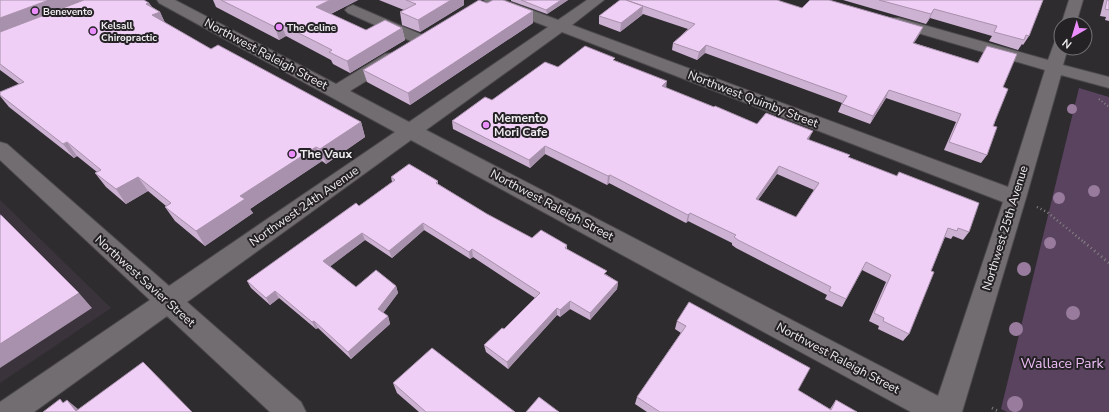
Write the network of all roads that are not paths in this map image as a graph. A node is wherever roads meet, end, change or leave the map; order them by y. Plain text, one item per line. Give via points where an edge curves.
1 (164, 0) edge
2 (491, 0) edge
3 (597, 0) edge
4 (1076, 0) edge
5 (353, 10) dead end
6 (1071, 16) edge
7 (880, 17) edge
8 (560, 26) junction
9 (1057, 56) edge
10 (1053, 67) junction
11 (1109, 84) edge
12 (337, 91) junction
13 (412, 130) junction
14 (0, 149) edge
15 (1015, 198) junction
16 (168, 301) junction
17 (10, 412) edge
18 (291, 412) edge
19 (940, 412) edge
20 (947, 412) edge

1 - 12 street, Northwest Raleigh Street
2 - 8 street, Northwest Quimby Street
3 - 8 street, Northwest 24th Avenue
4 - 6 street
5 - 12 street via 428,36
7 - 10 street
8 - 13 street, Northwest 24th Avenue
8 - 15 street, Northwest Quimby Street
9 - 10 street, Northwest 25th Avenue
10 - 11 street
10 - 15 street, Northwest 25th Avenue
12 - 13 street, Northwest Raleigh Street
13 - 16 street, Northwest 24th Avenue
13 - 19 street, Northwest Raleigh Street
14 - 16 street, Northwest Savier Street
15 - 20 street, Northwest 25th Avenue
16 - 17 street, Northwest 24th Avenue
16 - 18 street, Northwest Savier Street

